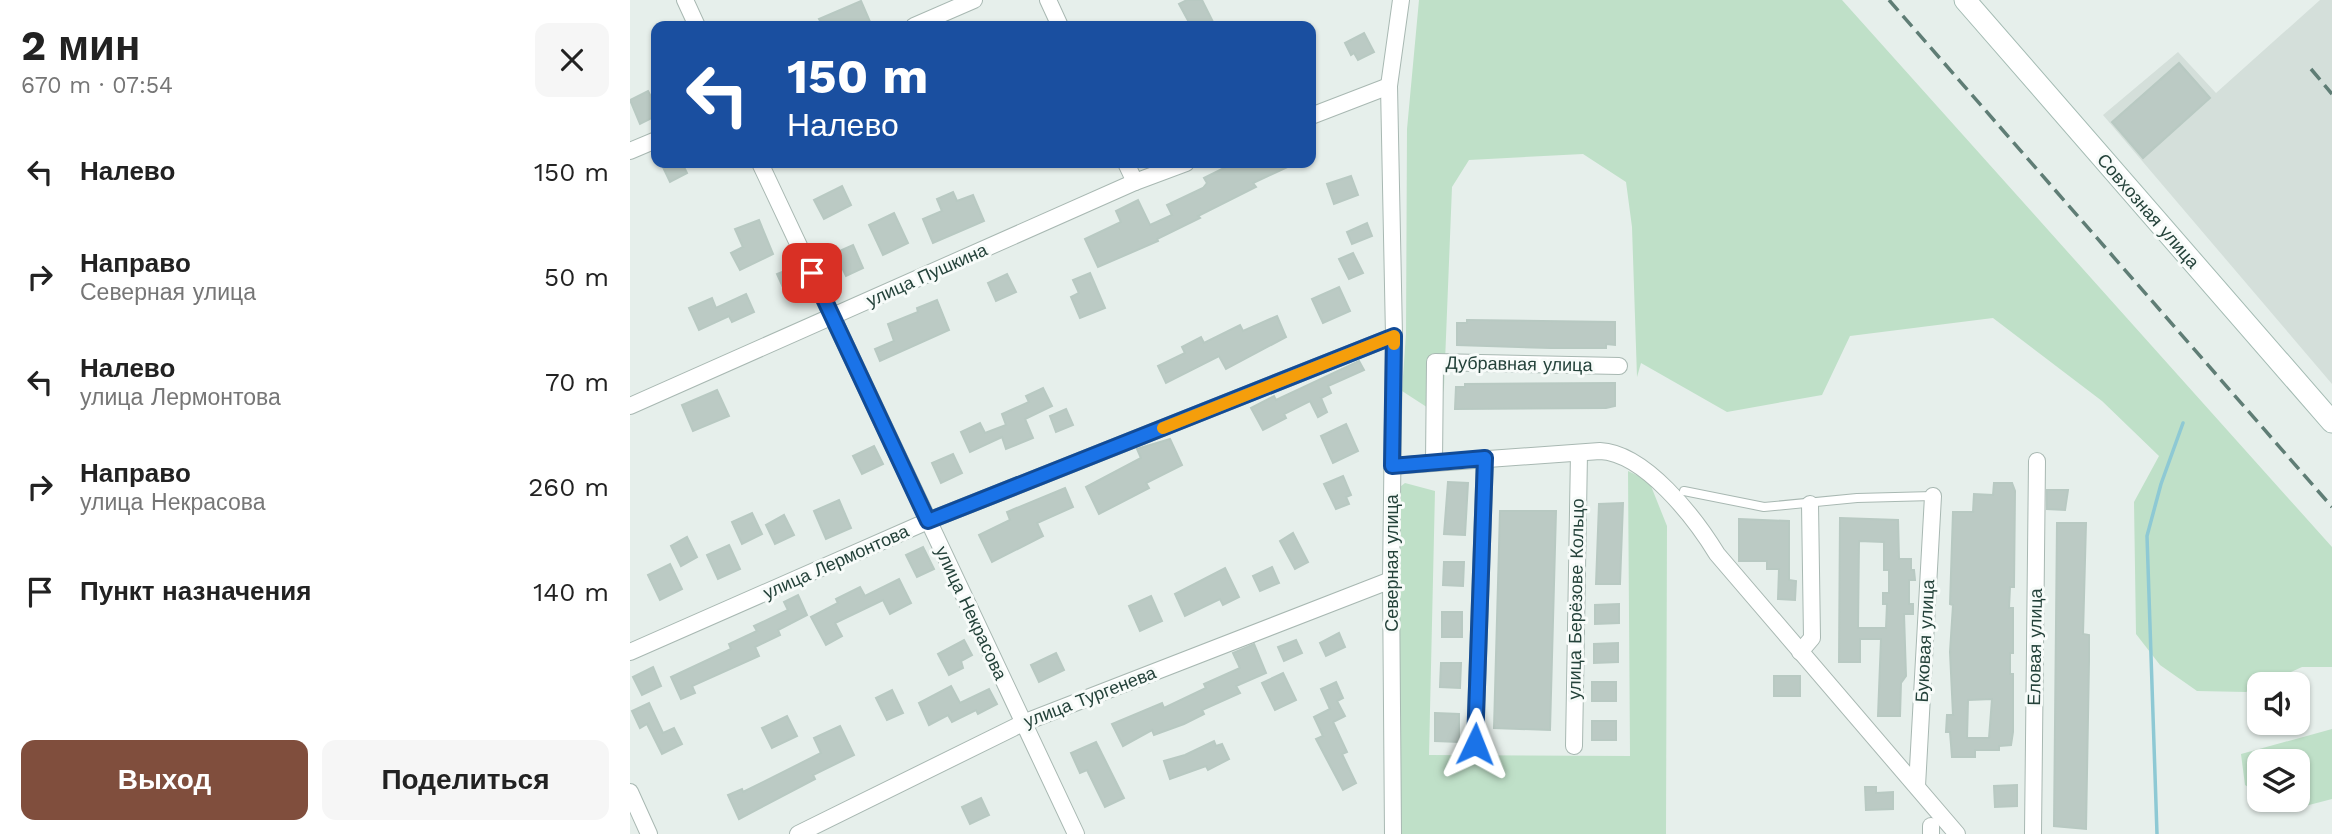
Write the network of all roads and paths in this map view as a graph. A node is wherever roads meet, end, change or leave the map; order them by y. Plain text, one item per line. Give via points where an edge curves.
1 (685, 0) edge
2 (974, 0) edge
3 (1048, 0) edge
4 (1401, 0) edge
5 (1965, 0) edge
6 (695, 21) edge
7 (926, 21) edge
8 (1058, 21) edge
9 (1389, 86) junction
10 (1316, 114) edge
11 (651, 142) edge
12 (630, 151) edge
13 (762, 168) edge
14 (1128, 168) edge
15 (1173, 168) edge
16 (1135, 182) junction
17 (833, 317) junction
18 (1394, 336) junction
19 (1619, 366) dead end
20 (630, 405) edge
21 (2332, 422) edge
22 (1579, 453) junction
23 (1485, 458) junction
24 (2037, 461) dead end
25 (1434, 462) junction
26 (1392, 466) junction
27 (1684, 491) dead end
28 (1933, 496) joint
29 (1810, 504) junction
30 (928, 521) junction
31 (1391, 580) junction
32 (630, 652) edge
33 (1800, 652) junction
34 (1023, 723) junction
35 (1475, 744) dead end
36 (1574, 746) dead end
37 (1917, 786) junction
38 (630, 792) edge
39 (649, 834) edge
40 (798, 834) edge
41 (1076, 834) edge
42 (1393, 834) edge
43 (1957, 834) edge
44 (2033, 834) edge

1 - 6 street
2 - 7 street
3 - 8 street
4 - 9 street, Северная улица
5 - 21 street, Совхозная улица
9 - 10 street
9 - 18 street, Северная улица
11 - 12 street
13 - 17 street, улица Некрасова
14 - 16 street
15 - 16 street, улица Пушкина
16 - 17 street, улица Пушкина
17 - 20 street, улица Пушкина
17 - 30 street, улица Некрасова
18 - 26 street, Северная улица
18 - 30 street, улица Лермонтова
19 - 25 street, Дубравная улица via 1435,362
22 - 23 street
22 - 33 street via 1618,453 1643,467 1702,529 1717,554
22 - 36 street, улица Берёзове Кольцо
23 - 25 street
23 - 35 street
24 - 44 street, Еловая улица
25 - 26 street
26 - 31 street, Северная улица
27 - 29 lane via 1764,508
28 - 29 lane
28 - 37 street, Буковая улица
29 - 33 street via 1812,638
30 - 32 street, улица Лермонтова
30 - 34 street, улица Некрасова
31 - 34 street, улица Тургенева
31 - 42 street, Северная улица
33 - 37 street
34 - 40 street, улица Тургенева
34 - 41 street, улица Некрасова
37 - 43 street
38 - 39 street

